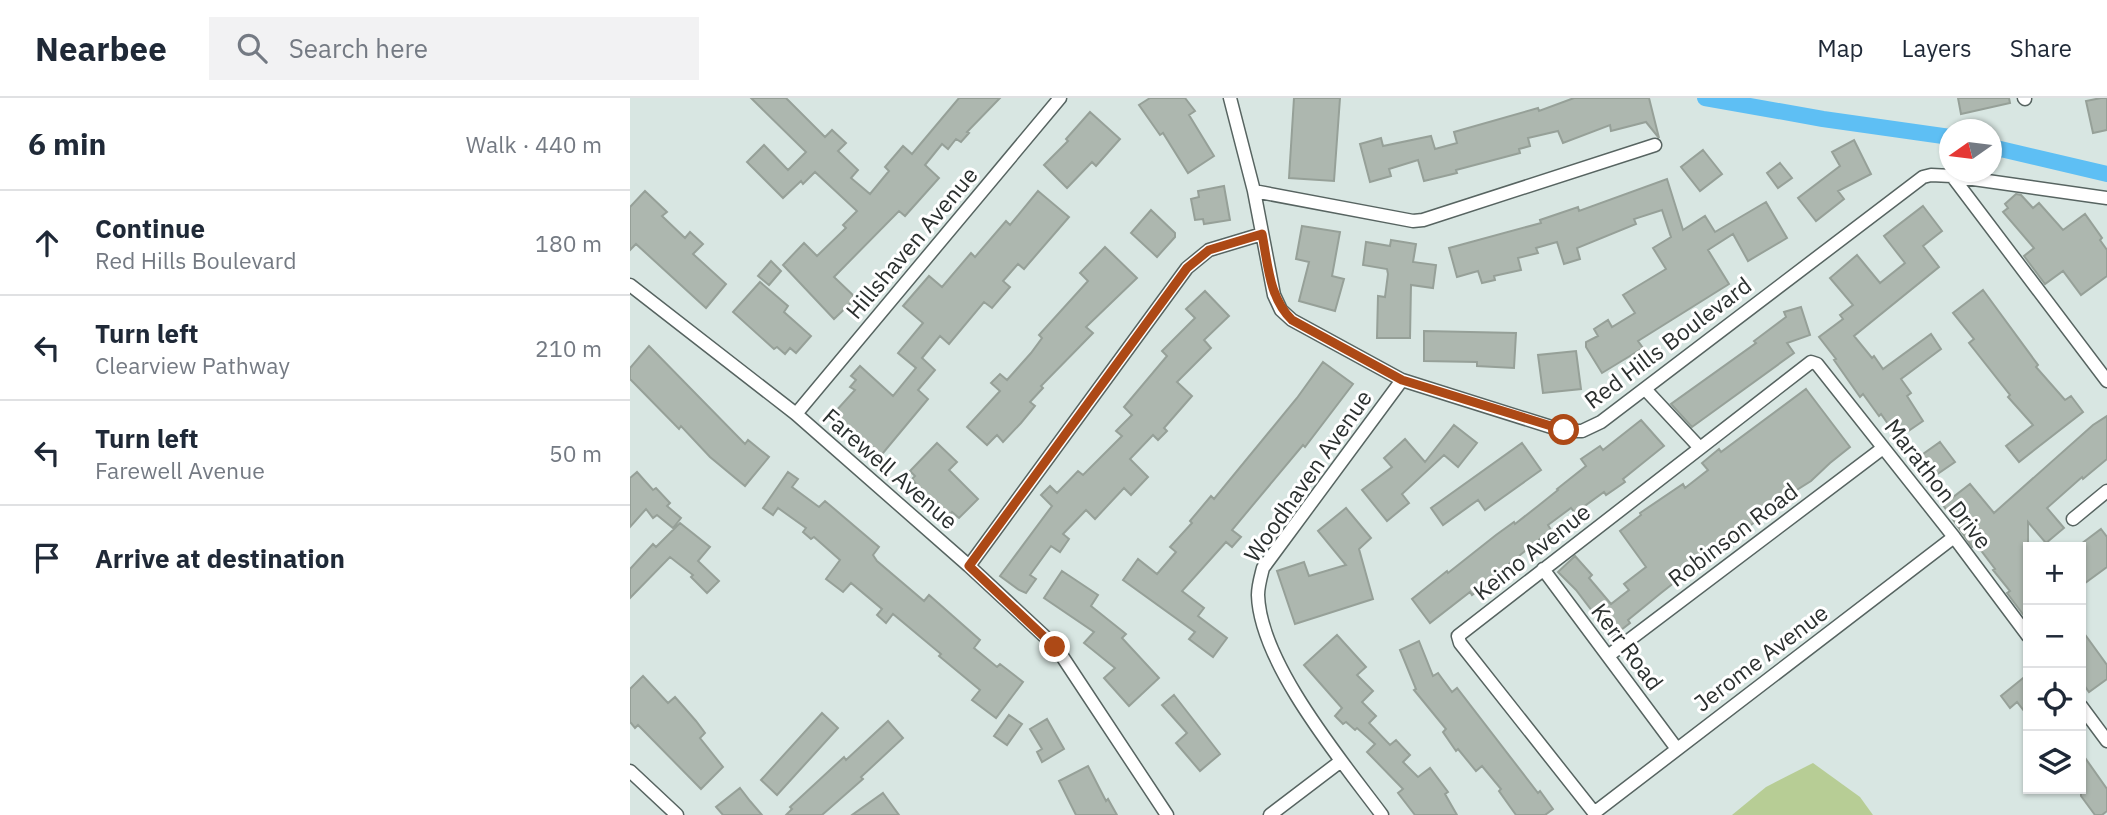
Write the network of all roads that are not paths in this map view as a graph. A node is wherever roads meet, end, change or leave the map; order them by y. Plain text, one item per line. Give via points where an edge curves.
1 (1060, 98) edge
2 (1230, 98) edge
3 (1655, 145) dead end
4 (1939, 175) edge
5 (1957, 182) edge
6 (1994, 182) edge
7 (1254, 191) junction
8 (2107, 198) edge
9 (1262, 234) junction
10 (630, 285) edge
11 (1811, 362) joint
12 (1402, 380) junction
13 (2107, 381) edge
14 (1645, 389) junction
15 (796, 414) junction
16 (1700, 448) junction
17 (1884, 448) junction
18 (2107, 491) edge
19 (2073, 519) dead end
20 (1954, 537) junction
21 (969, 566) junction
22 (1543, 569) junction
23 (2023, 629) edge
24 (1608, 656) junction
25 (2086, 713) edge
26 (2107, 741) edge
27 (1677, 749) junction
28 (1341, 761) junction
29 (630, 771) edge
30 (1595, 814) edge
31 (677, 815) edge
32 (1167, 815) edge
33 (1270, 815) edge
34 (1382, 815) edge

1 - 15 street, Hillshaven Avenue
2 - 7 street, Red Hills Boulevard
3 - 7 street via 1423,220
4 - 14 street, Red Hills Boulevard via 1923,177
5 - 13 street
6 - 8 street, Red Hills Boulevard
7 - 9 street, Red Hills Boulevard
9 - 12 street, Red Hills Boulevard via 1281,310
9 - 21 street via 1209,250 1187,268
10 - 15 street, Farewell Avenue
11 - 16 street, Keino Avenue
11 - 17 street, Marathon Drive
12 - 14 street, Red Hills Boulevard via 1573,431 1601,422
12 - 28 street, Woodhaven Avenue via 1263,568 1258,593 1264,629 1280,671
14 - 16 street
15 - 21 street, Farewell Avenue
16 - 22 street, Keino Avenue
17 - 20 street, Marathon Drive
17 - 24 street, Robinson Road
18 - 19 street
20 - 23 street, Marathon Drive
20 - 27 street, Jerome Avenue
21 - 32 street, Farewell Avenue via 1055,647
22 - 24 street, Kerr Road
22 - 30 street, Keino Avenue via 1458,636
24 - 27 street, Kerr Road
25 - 26 street
27 - 30 street, Jerome Avenue
28 - 33 street
28 - 34 street, Woodhaven Avenue
29 - 31 street

